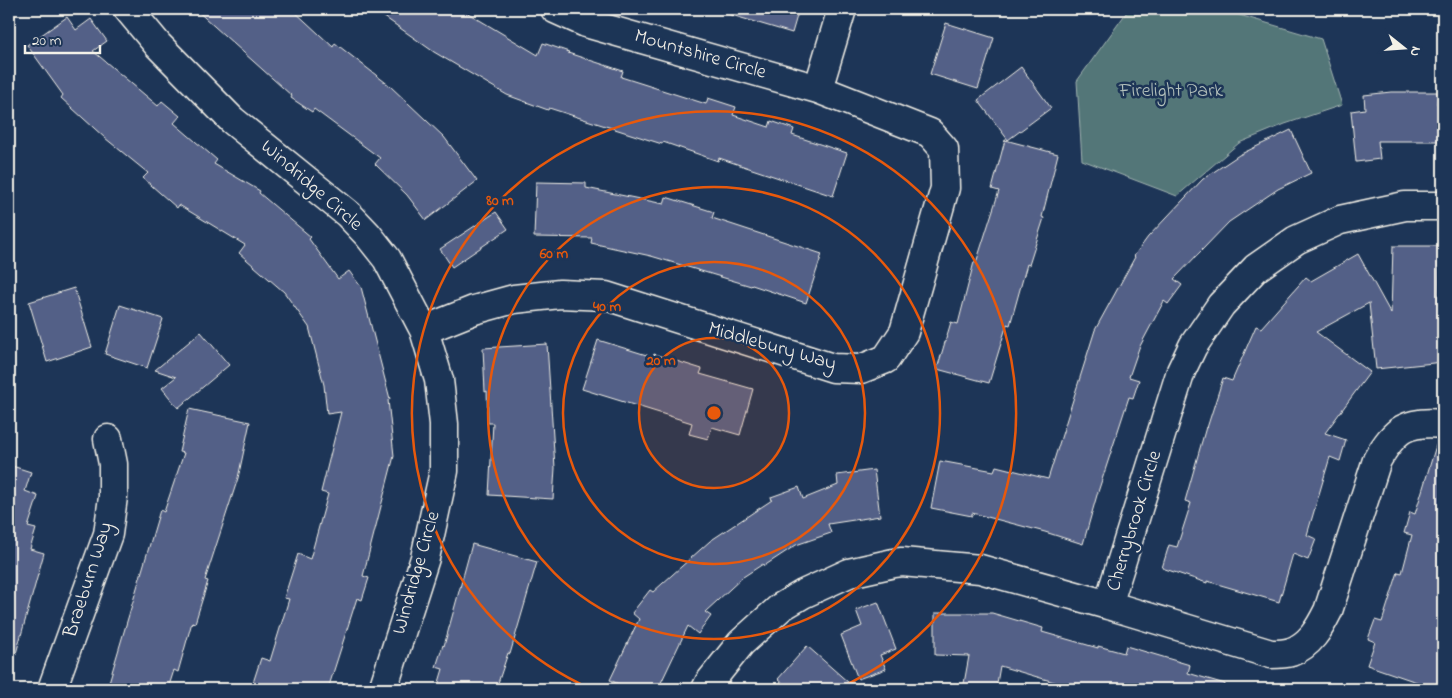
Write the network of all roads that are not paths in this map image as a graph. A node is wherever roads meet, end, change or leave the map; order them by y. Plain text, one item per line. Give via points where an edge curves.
1 (128, 9) edge
2 (554, 9) edge
3 (842, 9) edge
4 (818, 89) junction
5 (1443, 206) edge
6 (424, 330) junction
7 (1443, 424) edge
8 (108, 439) dead end
9 (1108, 606) junction
10 (52, 689) edge
11 (383, 689) edge
12 (706, 689) edge

1 - 6 street, Windridge Circle via 158,45 232,120 348,214 368,235 387,259
2 - 4 street, Mountshire Circle via 586,23
3 - 4 street
4 - 6 street, Middlebury Way via 930,133 944,149 945,188 904,332 886,359 862,369 834,368 606,296 560,294 514,299 474,310
5 - 9 street, Cherrybrook Circle via 1405,206 1340,220 1296,240 1264,262 1221,305 1192,346 1181,371
6 - 11 street, Windridge Circle via 439,380 444,424 444,471 425,558
7 - 9 street, Cherrybrook Circle via 1410,425 1386,445 1378,460 1328,612 1307,644 1290,653 1271,654
8 - 10 street, Braeburn Way via 114,497 108,534
9 - 12 street via 980,569 894,563 849,573 781,607 741,643

